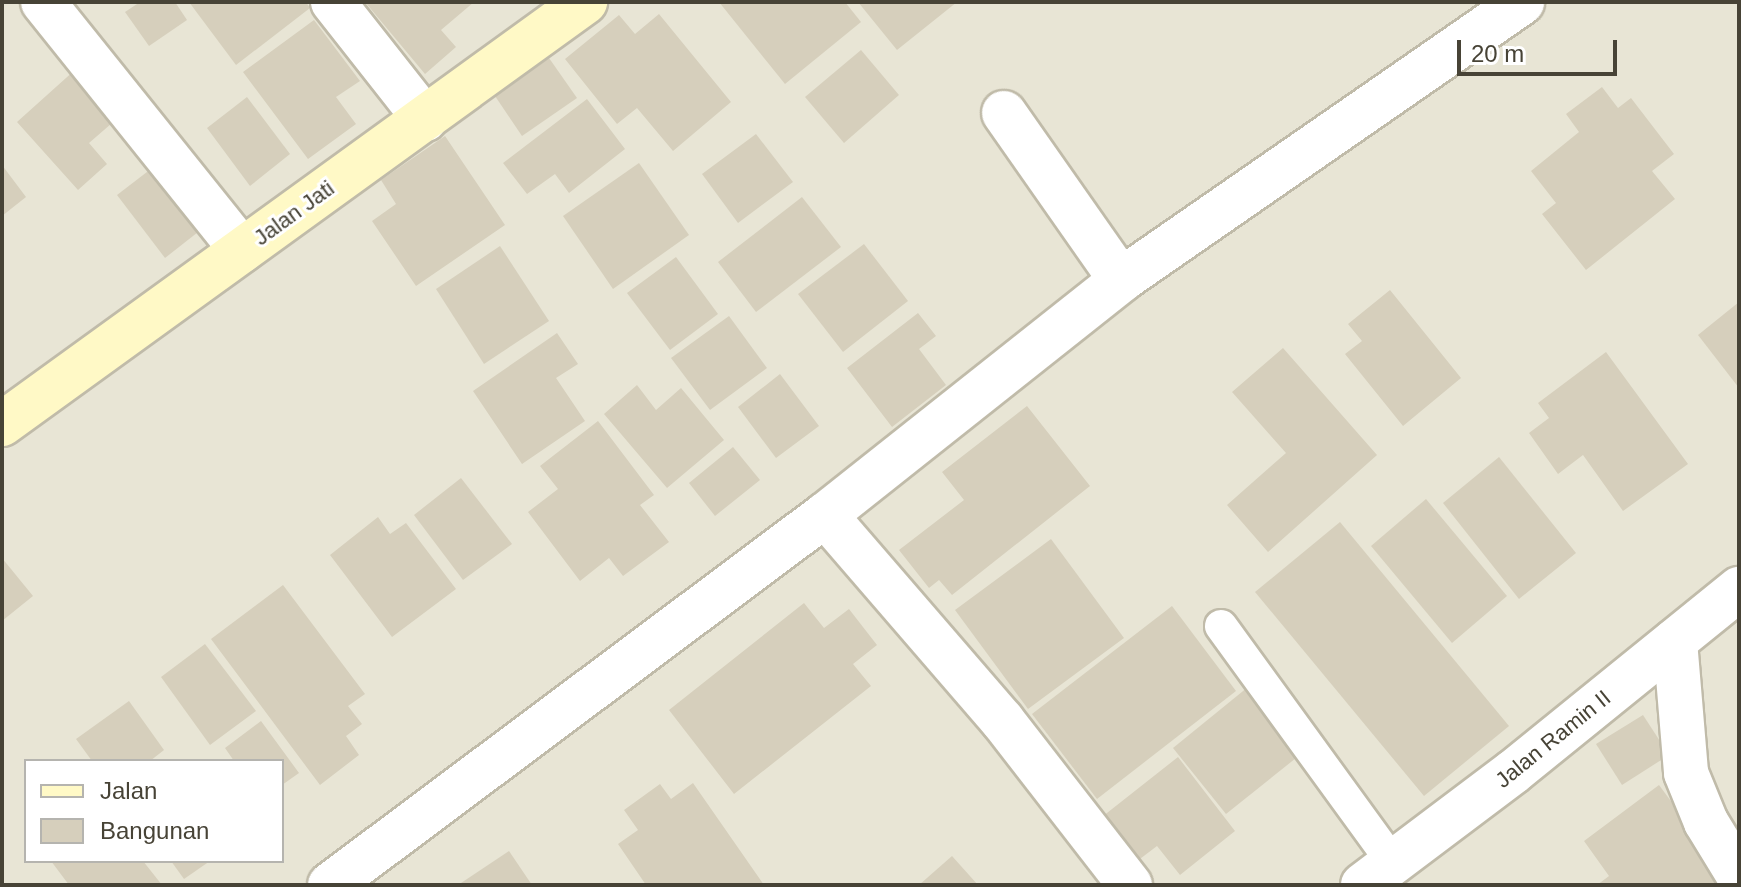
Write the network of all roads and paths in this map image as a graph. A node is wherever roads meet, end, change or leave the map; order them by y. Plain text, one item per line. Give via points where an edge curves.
1 (43, 2) edge
2 (333, 2) edge
3 (585, 2) edge
4 (1522, 2) edge
5 (1004, 113) dead end
6 (425, 119) junction
7 (242, 250) junction
8 (1121, 280) junction
9 (2, 424) edge
10 (825, 515) junction
11 (1739, 589) edge
12 (1221, 626) dead end
13 (1675, 641) junction
14 (1378, 874) edge
15 (1739, 876) edge
16 (330, 885) edge
17 (1130, 885) edge

1 - 7 street
2 - 6 street
3 - 6 street, Jalan Jati
4 - 8 street
5 - 8 street
6 - 7 street, Jalan Jati
7 - 9 street, Jalan Jati
8 - 10 street
10 - 16 street
10 - 17 street via 1002,720
11 - 13 street, Jalan Ramin II
12 - 14 lane
13 - 14 street, Jalan Ramin II
13 - 15 street via 1686,773 1706,822

